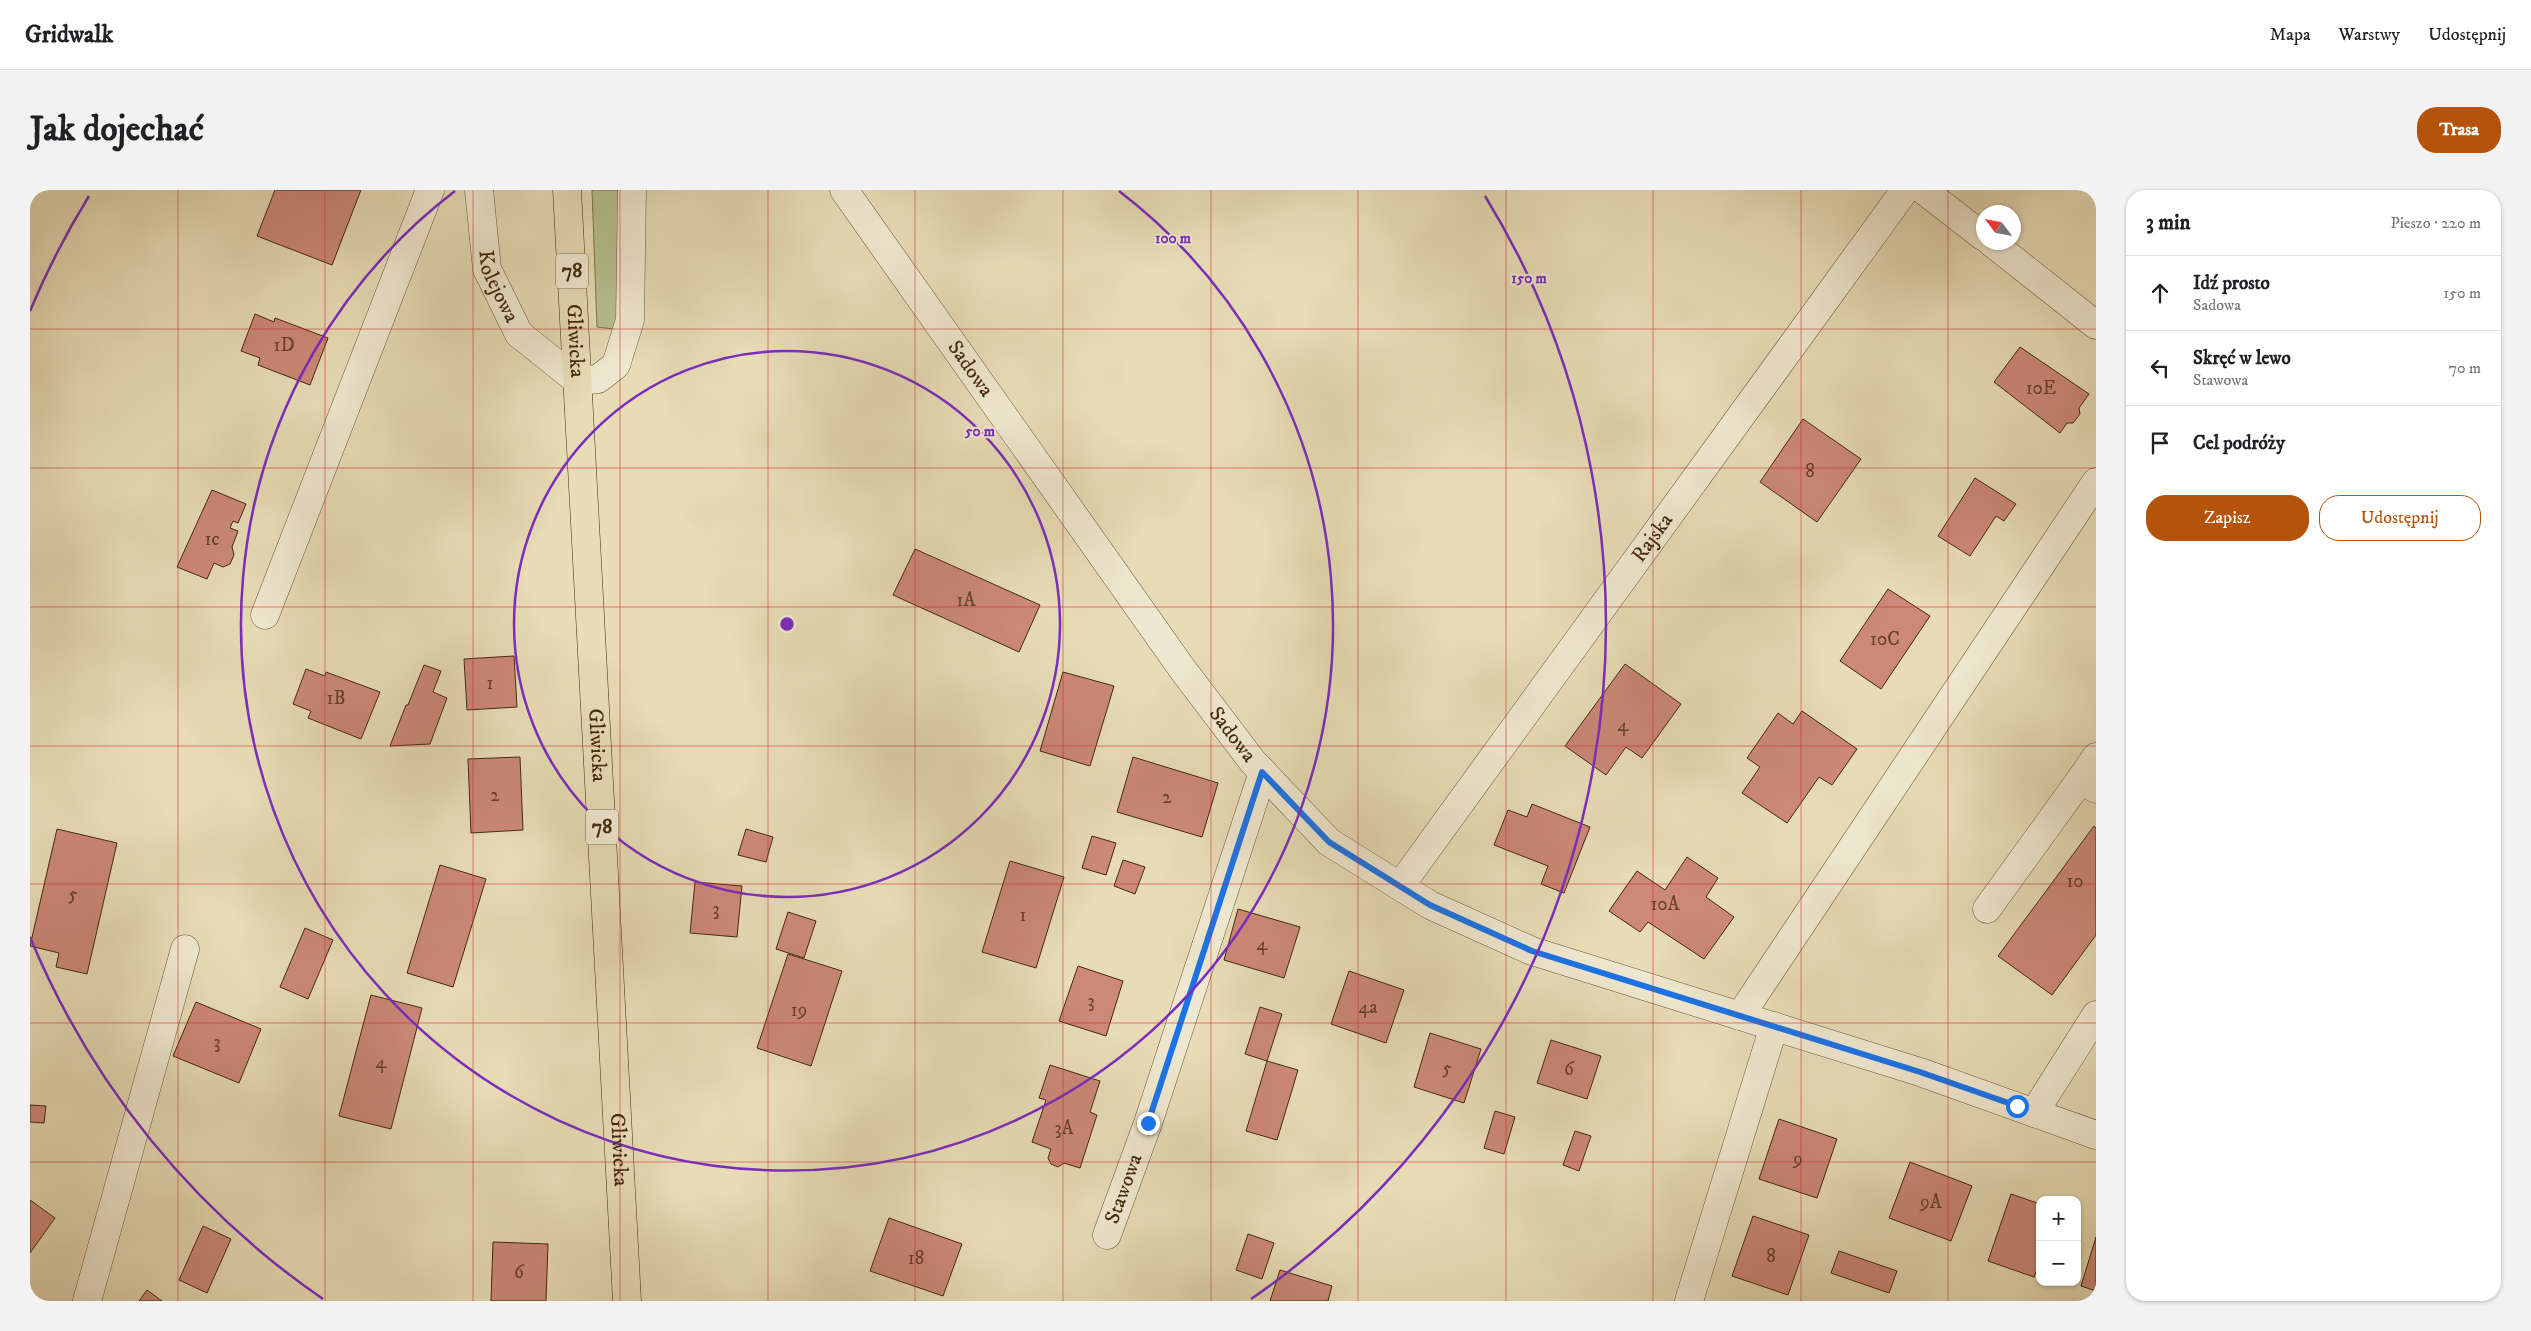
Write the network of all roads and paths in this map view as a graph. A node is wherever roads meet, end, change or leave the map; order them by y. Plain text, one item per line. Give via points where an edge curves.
1 (430, 190) edge
2 (479, 190) edge
3 (567, 190) edge
4 (632, 190) edge
5 (844, 190) edge
6 (1905, 190) edge
7 (1923, 190) edge
8 (1976, 231) edge
9 (2000, 250) edge
10 (2096, 325) edge
11 (578, 381) junction
12 (2096, 482) edge
13 (265, 615) dead end
14 (1262, 772) junction
15 (2091, 775) edge
16 (1400, 886) junction
17 (1987, 909) dead end
18 (185, 949) dead end
19 (2096, 1015) edge
20 (1740, 1016) junction
21 (1774, 1026) junction
22 (2034, 1112) junction
23 (2096, 1135) edge
24 (1107, 1235) dead end
25 (86, 1301) edge
26 (627, 1301) edge
27 (1688, 1301) edge

1 - 13 street
2 - 11 street, Kolejowa via 486,269 519,334
3 - 11 main road, Gliwicka / 78
4 - 11 street via 630,320 616,365 598,379
5 - 14 street, Sadowa via 1183,670
6 - 16 street, Rajska
7 - 8 street
9 - 10 street
11 - 26 main road, Gliwicka / 78
12 - 20 street
14 - 16 street, Sadowa via 1329,842
14 - 24 street, Stawowa via 1148,1123
15 - 17 street
16 - 20 street, Sadowa via 1430,905 1532,951
18 - 25 street
19 - 22 street
20 - 21 street, Sadowa
21 - 22 street, Sadowa
21 - 27 street
22 - 23 street, Sadowa

